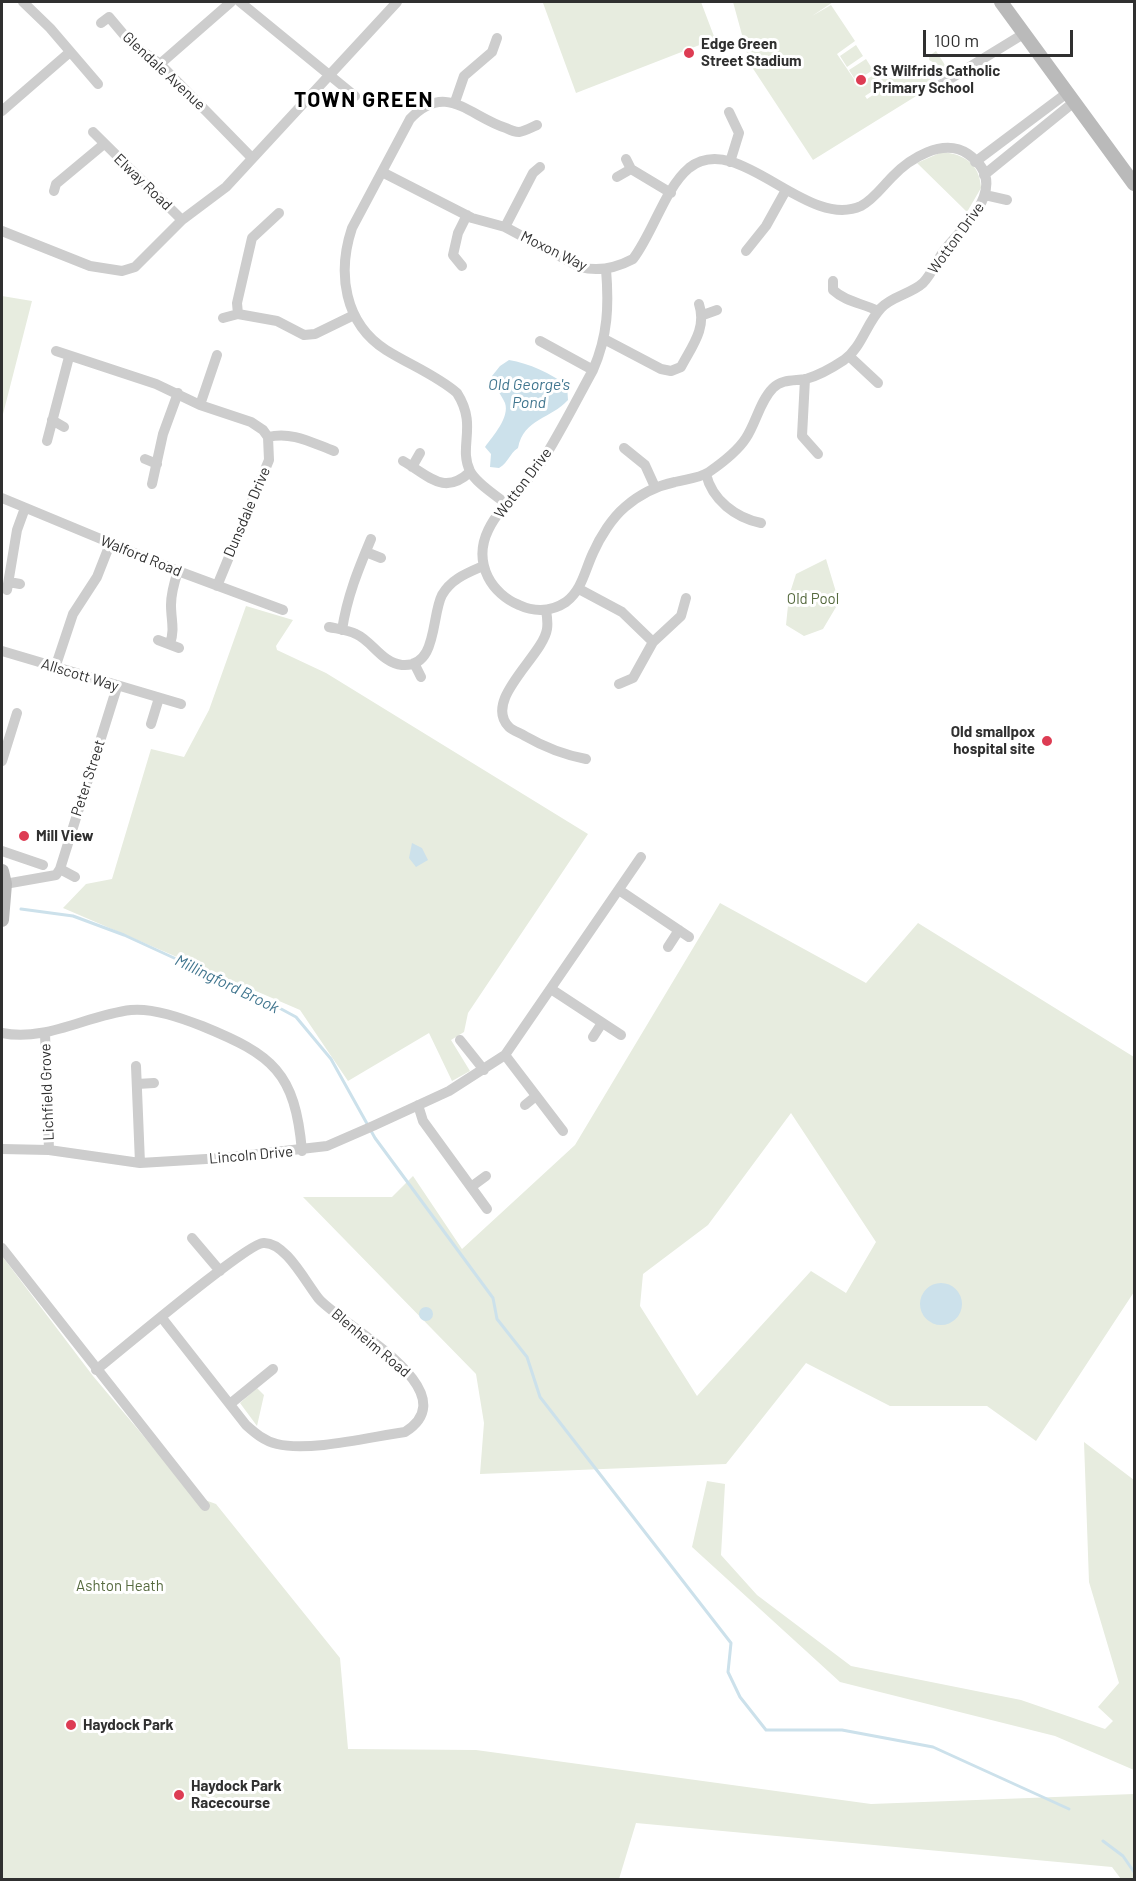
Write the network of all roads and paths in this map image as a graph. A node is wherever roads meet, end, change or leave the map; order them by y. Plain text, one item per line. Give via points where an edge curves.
1 (23, 2) edge
2 (231, 2) edge
3 (240, 2) edge
4 (397, 2) edge
5 (1001, 2) edge
6 (101, 23) dead end
7 (1025, 33) junction
8 (497, 38) dead end
9 (70, 52) junction
10 (160, 64) junction
11 (328, 74) junction
12 (98, 84) dead end
13 (940, 85) dead end
14 (355, 96) dead end
15 (1070, 97) junction
16 (455, 102) junction
17 (2, 111) edge
18 (729, 112) dead end
19 (537, 125) dead end
20 (93, 132) dead end
21 (104, 144) junction
22 (252, 158) junction
23 (730, 162) junction
24 (975, 162) junction
25 (540, 167) dead end
26 (382, 172) junction
27 (984, 175) junction
28 (617, 177) dead end
29 (1134, 184) edge
30 (786, 190) junction
31 (54, 191) dead end
32 (671, 193) junction
33 (985, 195) junction
34 (1009, 201) dead end
35 (279, 213) dead end
36 (467, 215) junction
37 (182, 220) junction
38 (505, 226) junction
39 (2, 231) edge
40 (746, 251) dead end
41 (462, 266) dead end
42 (606, 269) junction
43 (830, 289) dead end
44 (717, 310) dead end
45 (878, 311) junction
46 (238, 314) junction
47 (354, 315) junction
48 (223, 318) dead end
49 (604, 339) junction
50 (540, 341) dead end
51 (56, 351) dead end
52 (217, 356) dead end
53 (69, 357) junction
54 (849, 357) junction
55 (593, 370) junction
56 (805, 379) junction
57 (878, 383) dead end
58 (178, 393) junction
59 (200, 405) junction
60 (52, 420) junction
61 (64, 427) dead end
62 (268, 437) junction
63 (47, 441) dead end
64 (624, 448) dead end
65 (334, 451) dead end
66 (420, 453) dead end
67 (818, 454) dead end
68 (145, 459) dead end
69 (157, 464) junction
70 (470, 472) junction
71 (706, 474) junction
72 (152, 484) dead end
73 (655, 487) junction
74 (2, 498) edge
75 (505, 503) junction
76 (25, 508) junction
77 (761, 523) dead end
78 (371, 539) dead end
79 (110, 544) junction
80 (366, 552) junction
81 (381, 558) dead end
82 (483, 566) junction
83 (178, 571) junction
84 (20, 584) dead end
85 (217, 586) junction
86 (579, 589) junction
87 (686, 598) dead end
88 (283, 610) dead end
89 (546, 610) junction
90 (329, 627) dead end
91 (342, 630) junction
92 (158, 640) dead end
93 (653, 642) junction
94 (2, 651) edge
95 (414, 663) junction
96 (55, 668) junction
97 (421, 677) dead end
98 (619, 684) dead end
99 (117, 687) junction
100 (159, 698) junction
101 (181, 704) dead end
102 (17, 713) dead end
103 (151, 724) dead end
104 (586, 759) dead end
105 (2, 761) edge
106 (2, 851) edge
107 (641, 857) dead end
108 (43, 865) dead end
109 (60, 869) junction
110 (75, 877) dead end
111 (3, 878) edge
112 (620, 890) junction
113 (2, 920) edge
114 (679, 930) junction
115 (689, 937) dead end
116 (668, 947) dead end
117 (551, 989) junction
118 (602, 1023) junction
119 (2, 1033) edge
120 (45, 1033) junction
121 (621, 1035) dead end
122 (593, 1037) dead end
123 (460, 1040) dead end
124 (505, 1055) junction
125 (136, 1066) dead end
126 (484, 1070) junction
127 (154, 1083) dead end
128 (137, 1084) junction
129 (536, 1096) junction
130 (418, 1105) junction
131 (525, 1105) dead end
132 (563, 1131) dead end
133 (2, 1149) edge
134 (49, 1150) junction
135 (302, 1151) junction
136 (140, 1163) junction
137 (486, 1176) dead end
138 (471, 1187) junction
139 (487, 1209) dead end
140 (192, 1238) dead end
141 (2, 1248) edge
142 (220, 1271) junction
143 (162, 1318) junction
144 (273, 1369) dead end
145 (96, 1370) junction
146 (230, 1404) junction
147 (205, 1506) dead end

1 - 9 street
2 - 10 street
3 - 11 street
4 - 11 street
5 - 7 main road
6 - 10 street, Glendale Avenue via 109,17 130,42
7 - 13 street
7 - 15 main road
8 - 16 street via 495,54 464,76
9 - 12 street
9 - 17 street
10 - 22 street, Glendale Avenue
11 - 14 street
11 - 22 street
15 - 24 street
15 - 27 street
15 - 29 main road
16 - 19 street via 489,123 518,132
16 - 26 street via 429,104 418,110
18 - 23 street via 744,133
20 - 21 street, Elway Road
21 - 31 street, Elway Road via 56,184
21 - 37 street, Elway Road
22 - 37 street via 226,187
23 - 30 street, Moxon Way
23 - 32 street, Moxon Way via 700,162 688,169
24 - 27 street
24 - 30 street, Moxon Way via 955,148 921,155 906,163 872,198 846,210 830,208
25 - 38 street, Moxon Way via 525,177
26 - 36 street, Moxon Way
26 - 47 street via 346,247 344,284
27 - 33 street, Wotton Drive
28 - 32 street via 628,164
30 - 40 street via 766,226 750,234
32 - 42 street, Moxon Way via 633,259
33 - 34 street, Wotton Drive
33 - 45 street, Wotton Drive via 977,212 920,286 890,299
35 - 46 street via 252,231
36 - 38 street, Moxon Way
36 - 41 street via 453,255
37 - 39 street via 148,256 135,267 122,271 90,266
38 - 42 street, Moxon Way via 580,267
42 - 49 street, Wotton Drive via 608,316
43 - 45 street via 842,299
44 - 49 street via 701,309 702,327 681,367 671,371
45 - 54 street, Wotton Drive
46 - 47 street via 277,321 304,335 315,334
46 - 48 street
47 - 70 street via 384,349 450,387 463,402 469,426 466,458
49 - 55 street, Wotton Drive
50 - 55 street via 554,355
51 - 53 street
52 - 59 street
53 - 58 street
53 - 60 street
54 - 56 street, Wotton Drive
54 - 57 street
55 - 75 street, Wotton Drive via 539,466
56 - 67 street via 802,436
56 - 71 street, Wotton Drive via 786,380 773,388 746,438
58 - 59 street
58 - 69 street
59 - 62 street via 251,423
60 - 61 street
60 - 63 street
62 - 65 street via 293,435
62 - 85 street, Dunsdale Drive via 269,460
64 - 73 street via 645,465
66 - 70 street via 408,464 442,484 456,483
68 - 69 street
69 - 72 street
70 - 75 street
71 - 73 street, Wotton Drive
71 - 77 street via 709,486 724,504 744,519
73 - 86 street, Wotton Drive via 628,504 609,525 593,552
74 - 76 street, Walford Road
75 - 82 street, Wotton Drive via 487,531
76 - 79 street, Walford Road
76 - 84 street via 17,530 8,586
78 - 80 street
79 - 83 street, Walford Road
79 - 96 street via 97,577 73,614
80 - 81 street
80 - 91 street via 346,604
82 - 89 street via 493,586 510,602
82 - 95 street via 462,575 443,594 432,641
83 - 85 street, Walford Road
83 - 92 street via 171,591 175,646
85 - 88 street, Walford Road
86 - 89 street via 565,602
86 - 93 street via 622,612
87 - 93 street via 681,616
89 - 104 street via 547,630 511,685 502,714 509,727 537,743 569,760
90 - 91 street
91 - 95 street via 358,634 391,661 402,665
93 - 98 street via 633,678
94 - 96 street, Allscott Way
95 - 97 street
96 - 99 street, Allscott Way
99 - 100 street, Allscott Way
99 - 109 street, Peter Street
100 - 101 street, Allscott Way
100 - 103 street
102 - 105 street
106 - 108 street
107 - 112 street, Lincoln Drive
109 - 110 street
109 - 111 street via 56,874
111 - 113 main road
112 - 114 street
112 - 117 street, Lincoln Drive
114 - 115 street
114 - 116 street
117 - 118 street
117 - 124 street, Lincoln Drive
118 - 121 street
118 - 122 street
119 - 120 street
120 - 134 street, Lichfield Grove
120 - 135 street via 133,1010 163,1013 240,1042 276,1067 286,1083 300,1122
123 - 126 street
124 - 126 street, Lincoln Drive
124 - 129 street
125 - 128 street
126 - 130 street, Lincoln Drive
127 - 128 street
128 - 136 street
129 - 131 street
129 - 132 street
130 - 135 street, Lincoln Drive via 327,1146
130 - 138 street via 423,1121
133 - 134 street, Lincoln Drive
134 - 136 street, Lincoln Drive
135 - 136 street, Lincoln Drive
137 - 138 street
138 - 139 street
140 - 142 street
141 - 145 street
142 - 143 street, Blenheim Road
142 - 146 street, Blenheim Road via 253,1247 274,1244 286,1253 320,1300 411,1374 424,1400 423,1412 405,1432 296,1447 274,1444 258,1436
143 - 145 street, Blenheim Road
143 - 146 street, Blenheim Road
144 - 146 street
145 - 147 street

